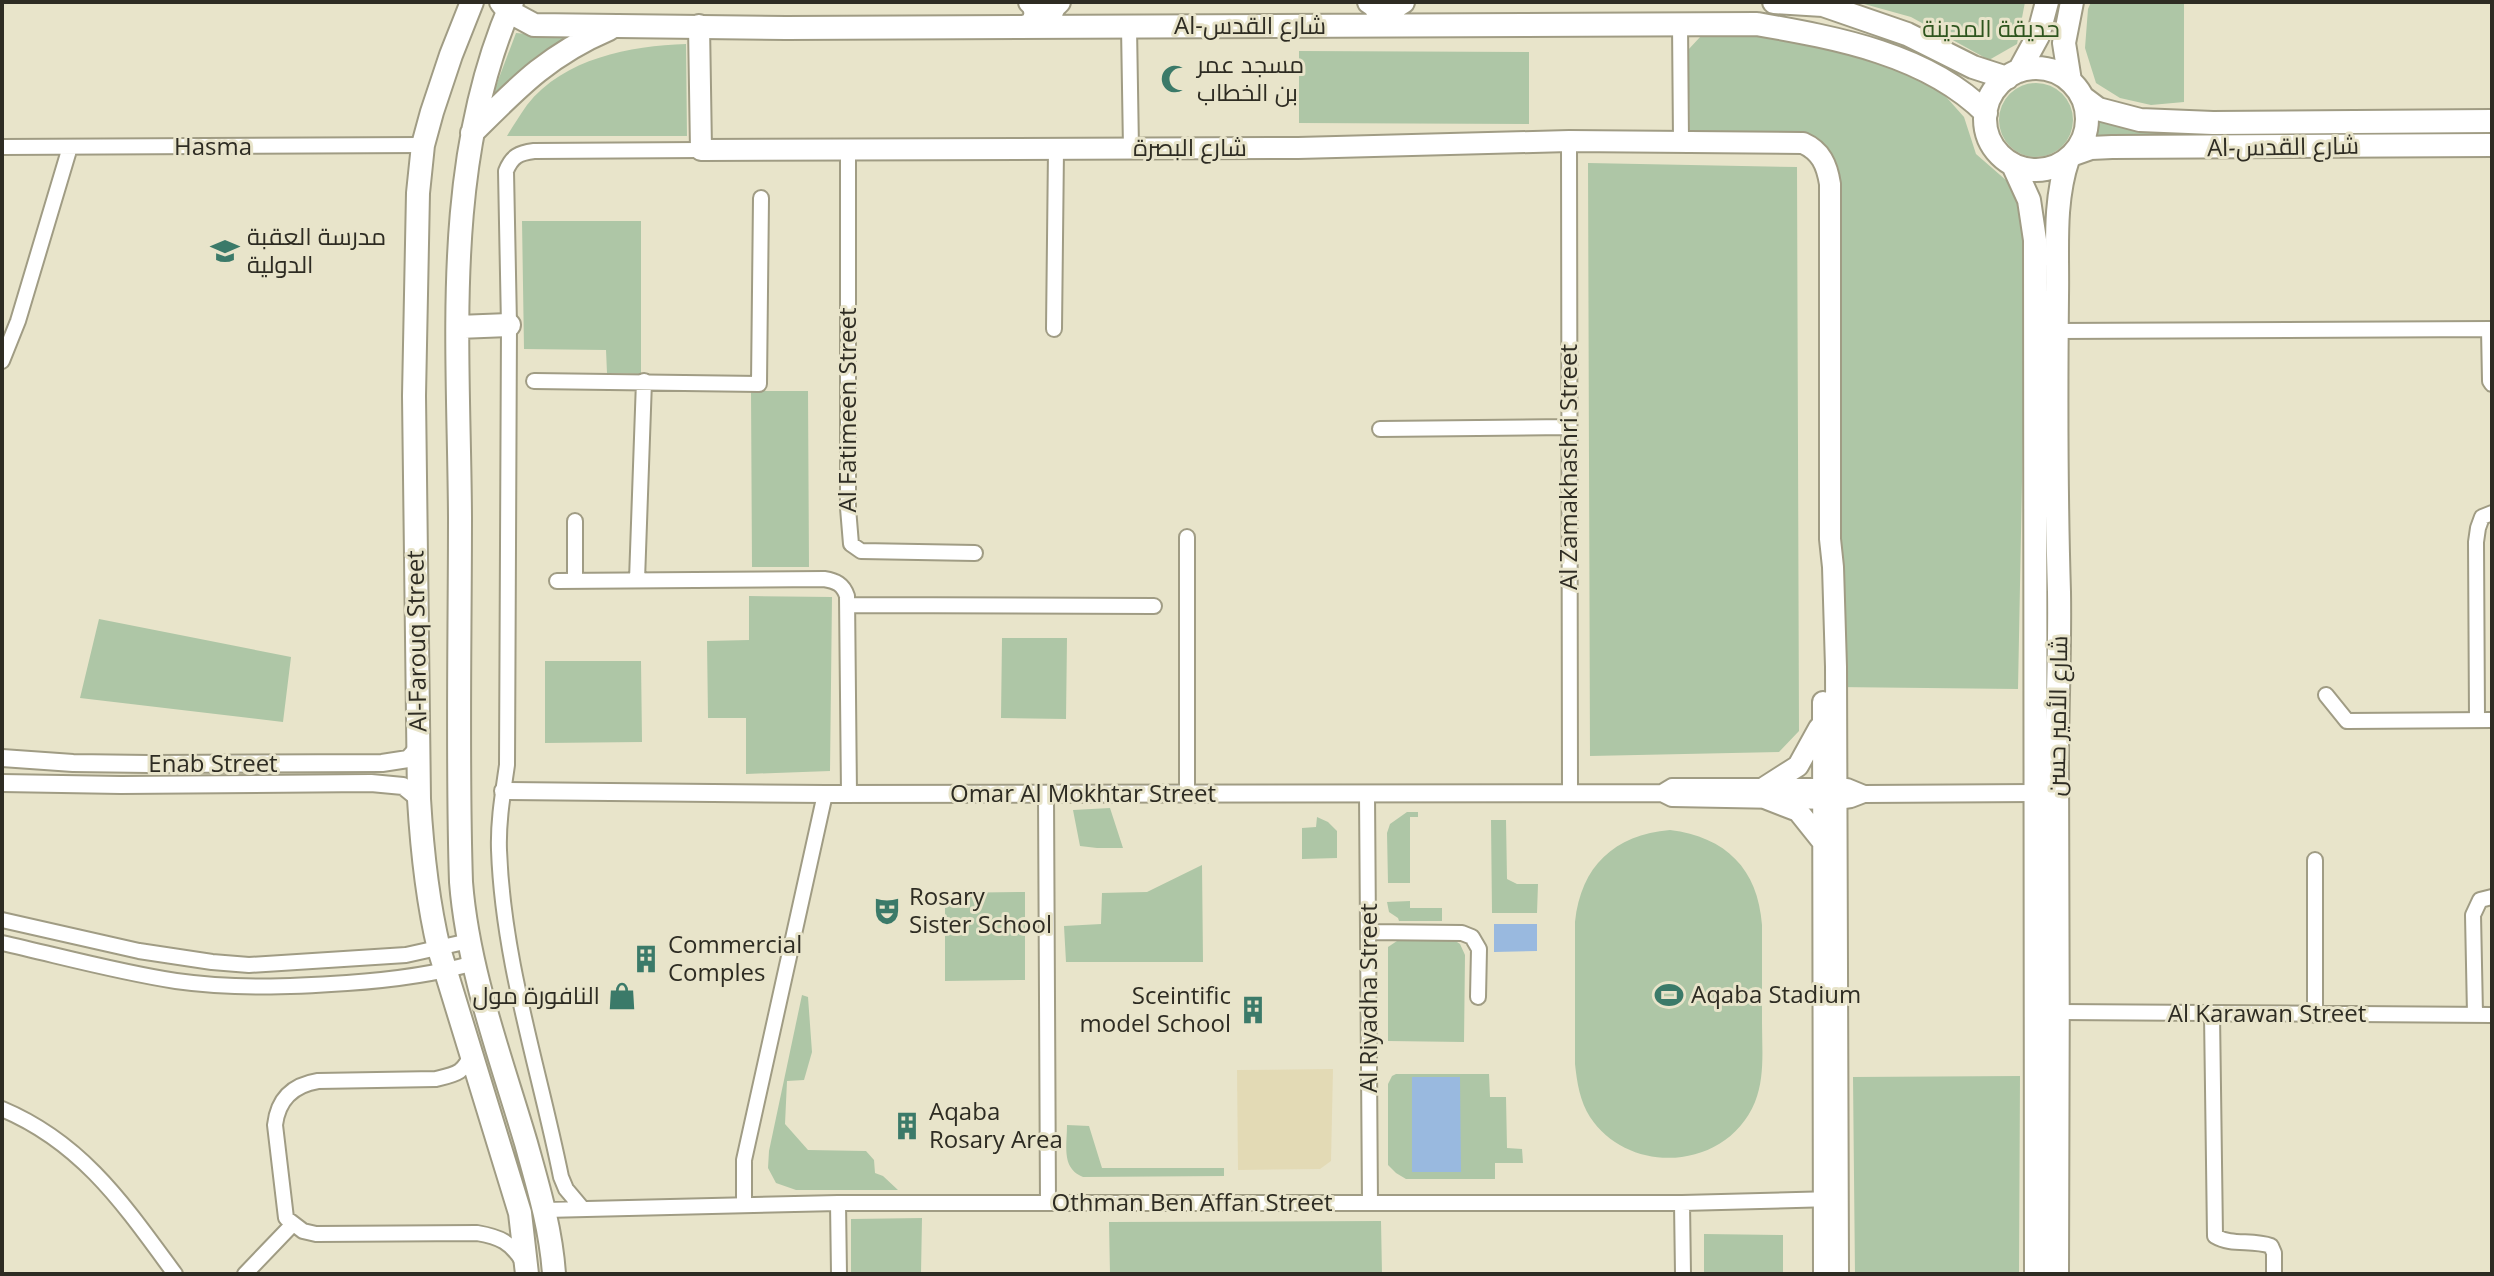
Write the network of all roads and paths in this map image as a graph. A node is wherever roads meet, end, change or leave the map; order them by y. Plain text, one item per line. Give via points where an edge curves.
1 (1030, 2) edge
2 (1059, 2) edge
3 (1369, 2) edge
4 (1403, 2) edge
5 (1774, 2) edge
6 (2047, 2) edge
7 (2072, 2) edge
8 (1824, 3) edge
9 (504, 4) edge
10 (470, 8) edge
11 (1680, 24) junction
12 (699, 25) junction
13 (1372, 25) junction
14 (1400, 25) junction
15 (618, 26) junction
16 (1024, 27) junction
17 (1059, 27) junction
18 (1129, 27) junction
19 (2013, 75) junction
20 (2076, 89) junction
21 (1986, 113) junction
22 (2486, 121) edge
23 (471, 134) junction
24 (1569, 141) junction
25 (1681, 141) junction
26 (423, 145) junction
27 (2486, 145) edge
28 (2, 147) edge
29 (70, 147) junction
30 (1131, 149) junction
31 (701, 150) junction
32 (848, 150) junction
33 (1056, 150) junction
34 (2071, 157) junction
35 (2013, 165) junction
36 (761, 198) dead end
37 (509, 325) junction
38 (458, 327) junction
39 (1054, 329) dead end
40 (2491, 329) edge
41 (2056, 331) junction
42 (2, 361) edge
43 (534, 381) dead end
44 (644, 381) junction
45 (2492, 384) edge
46 (1568, 427) junction
47 (1380, 429) dead end
48 (2492, 513) edge
49 (575, 521) dead end
50 (1187, 537) dead end
51 (1830, 539) junction
52 (975, 553) dead end
53 (575, 580) junction
54 (637, 580) junction
55 (557, 581) dead end
56 (847, 605) junction
57 (1154, 606) dead end
58 (2048, 641) junction
59 (2326, 695) dead end
60 (2484, 719) edge
61 (1822, 721) junction
62 (418, 748) junction
63 (2, 758) edge
64 (2, 783) edge
65 (503, 791) junction
66 (1570, 793) junction
67 (1766, 793) junction
68 (2036, 793) junction
69 (825, 794) junction
70 (849, 794) junction
71 (1046, 794) junction
72 (1187, 794) junction
73 (1367, 794) junction
74 (1829, 794) junction
75 (419, 799) junction
76 (1823, 842) junction
77 (2315, 860) dead end
78 (2492, 897) edge
79 (2, 920) edge
80 (1369, 932) junction
81 (2, 943) edge
82 (439, 949) junction
83 (471, 952) junction
84 (446, 971) junction
85 (1478, 997) dead end
86 (2059, 1012) junction
87 (2212, 1014) junction
88 (2475, 1014) junction
89 (2315, 1015) junction
90 (2492, 1015) edge
91 (472, 1052) junction
92 (2, 1109) edge
93 (2046, 1149) junction
94 (1831, 1199) junction
95 (838, 1203) junction
96 (1048, 1203) junction
97 (1370, 1203) junction
98 (1682, 1203) junction
99 (744, 1204) junction
100 (582, 1208) junction
101 (545, 1210) junction
102 (292, 1225) junction
103 (527, 1271) edge
104 (175, 1274) edge
105 (245, 1274) edge
106 (554, 1274) edge
107 (839, 1274) edge
108 (1683, 1274) edge
109 (1824, 1274) edge
110 (1838, 1274) edge
111 (2036, 1274) edge
112 (2057, 1274) edge
113 (2274, 1274) edge

1 - 16 main road via 1035,16
2 - 17 main road via 1051,17
3 - 13 main road via 1378,12
4 - 14 main road via 1392,13
5 - 8 main road
6 - 19 main road via 2038,36
7 - 20 main road via 2064,43
8 - 19 main road via 1907,34 1973,67
9 - 10 main road
9 - 15 main road, Al-شارع القدس via 534,25
9 - 23 main road, Al-Farouq Street
10 - 26 main road, Al-Farouq Street
11 - 14 main road, Al-شارع القدس
11 - 21 main road, Al-شارع القدس via 1757,24 1834,39 1892,56 1939,78
11 - 25 street
12 - 15 main road, Al-شارع القدس
12 - 16 main road, Al-شارع القدس
12 - 31 main road
13 - 14 main road, Al-شارع القدس
13 - 18 main road, Al-شارع القدس
15 - 23 main road via 573,46 528,77
16 - 17 main road, Al-شارع القدس
17 - 18 main road, Al-شارع القدس
18 - 30 street
19 - 20 main road via 2051,71
19 - 21 main road via 1996,88
20 - 22 main road, Al-شارع القدس via 2098,109 2140,120
20 - 34 main road via 2087,111 2087,127
21 - 35 main road via 1994,149
22 - 27 main road
23 - 38 main road, Al-Farouq Street
24 - 25 main road, شارع البصرة
24 - 30 main road, شارع البصرة
24 - 46 street, Al Zamakhashri Street
25 - 51 main road, شارع البصرة via 1803,143 1824,161 1830,184
26 - 29 street, Hasma
26 - 62 main road, Al-Farouq Street via 414,396
27 - 34 main road, Al-شارع القدس via 2112,147 2091,148
28 - 29 street, Hasma
29 - 42 street
30 - 33 main road, شارع البصرة
31 - 32 main road, شارع البصرة
31 - 37 street via 534,151 511,160 506,171
32 - 33 main road, شارع البصرة
32 - 52 street, Al Fatimeen Street via 851,544 861,551
33 - 39 street
34 - 35 main road via 2042,170
34 - 41 main road, شارع الأمير حسن via 2059,203
35 - 58 main road, شارع الأمير حسن via 2029,200 2035,240
36 - 44 street via 759,384
37 - 38 main road
37 - 65 street
38 - 83 main road, Al-Farouq Street via 459,848
40 - 41 street
40 - 45 street
41 - 58 main road, شارع الأمير حسن
43 - 44 street
44 - 54 street
46 - 47 street
46 - 66 street, Al Zamakhashri Street
48 - 60 street via 2482,517 2476,542
49 - 53 street
50 - 72 street
51 - 61 main road
51 - 74 main road via 1835,621
53 - 54 street
53 - 55 street
54 - 56 street via 824,579 844,589
56 - 57 street
56 - 70 street
58 - 68 main road, شارع الأمير حسن
58 - 86 main road, شارع الأمير حسن via 2057,718
59 - 60 street via 2347,721
61 - 67 main road via 1798,766
61 - 74 main road
62 - 63 street, Enab Street via 408,759 382,763 149,764
62 - 75 main road, Al-Farouq Street
64 - 75 street, Enab Street via 371,783 403,786
65 - 69 street, Omar Al Mokhtar Street
65 - 100 street via 499,850 507,940 561,1177
66 - 67 street, Omar Al Mokhtar Street via 1662,793 1672,798
66 - 73 street, Omar Al Mokhtar Street
67 - 74 street, Omar Al Mokhtar Street
67 - 76 main road via 1798,811
68 - 74 street, Omar Al Mokhtar Street via 1864,794 1851,799
68 - 93 main road, شارع الأمير حسن
69 - 70 street, Omar Al Mokhtar Street
69 - 99 street via 744,1160
70 - 71 street, Omar Al Mokhtar Street
71 - 72 street, Omar Al Mokhtar Street
71 - 96 street
72 - 73 street, Omar Al Mokhtar Street
73 - 80 street, Al Riyadha Street
74 - 76 main road
74 - 94 main road
75 - 82 main road, Al-Farouq Street via 426,885
76 - 94 main road
77 - 89 street
78 - 88 street via 2480,900 2473,915
79 - 82 street via 152,953 249,965
80 - 85 street via 1472,937 1479,949
80 - 97 street, Al Riyadha Street
81 - 84 street via 210,985 293,987
82 - 83 street
82 - 84 main road, Al-Farouq Street
83 - 84 street
83 - 101 main road, Al-Farouq Street
84 - 91 main road, Al-Farouq Street
86 - 87 street, Al Karawan Street
86 - 93 main road, شارع الأمير حسن
87 - 89 street, Al Karawan Street
87 - 113 street via 2215,1236 2225,1242 2271,1246
88 - 89 street, Al Karawan Street
88 - 90 street, Al Karawan Street
91 - 102 street via 466,1068 454,1075 318,1081 285,1096 275,1125 283,1206
91 - 103 main road, Al-Farouq Street via 520,1213
92 - 104 street via 58,1139 100,1176
93 - 111 main road, شارع الأمير حسن
93 - 112 main road, شارع الأمير حسن
94 - 98 street, Othman Ben Affan Street
94 - 109 main road
94 - 110 main road
95 - 96 street, Othman Ben Affan Street
95 - 99 street, Othman Ben Affan Street
95 - 107 street
96 - 97 street, Othman Ben Affan Street
97 - 98 street, Othman Ben Affan Street
98 - 108 street
99 - 100 street, Othman Ben Affan Street
100 - 101 street, Othman Ben Affan Street
101 - 106 main road, Al-Farouq Street
102 - 103 street via 316,1234 494,1236 508,1241
102 - 105 street

